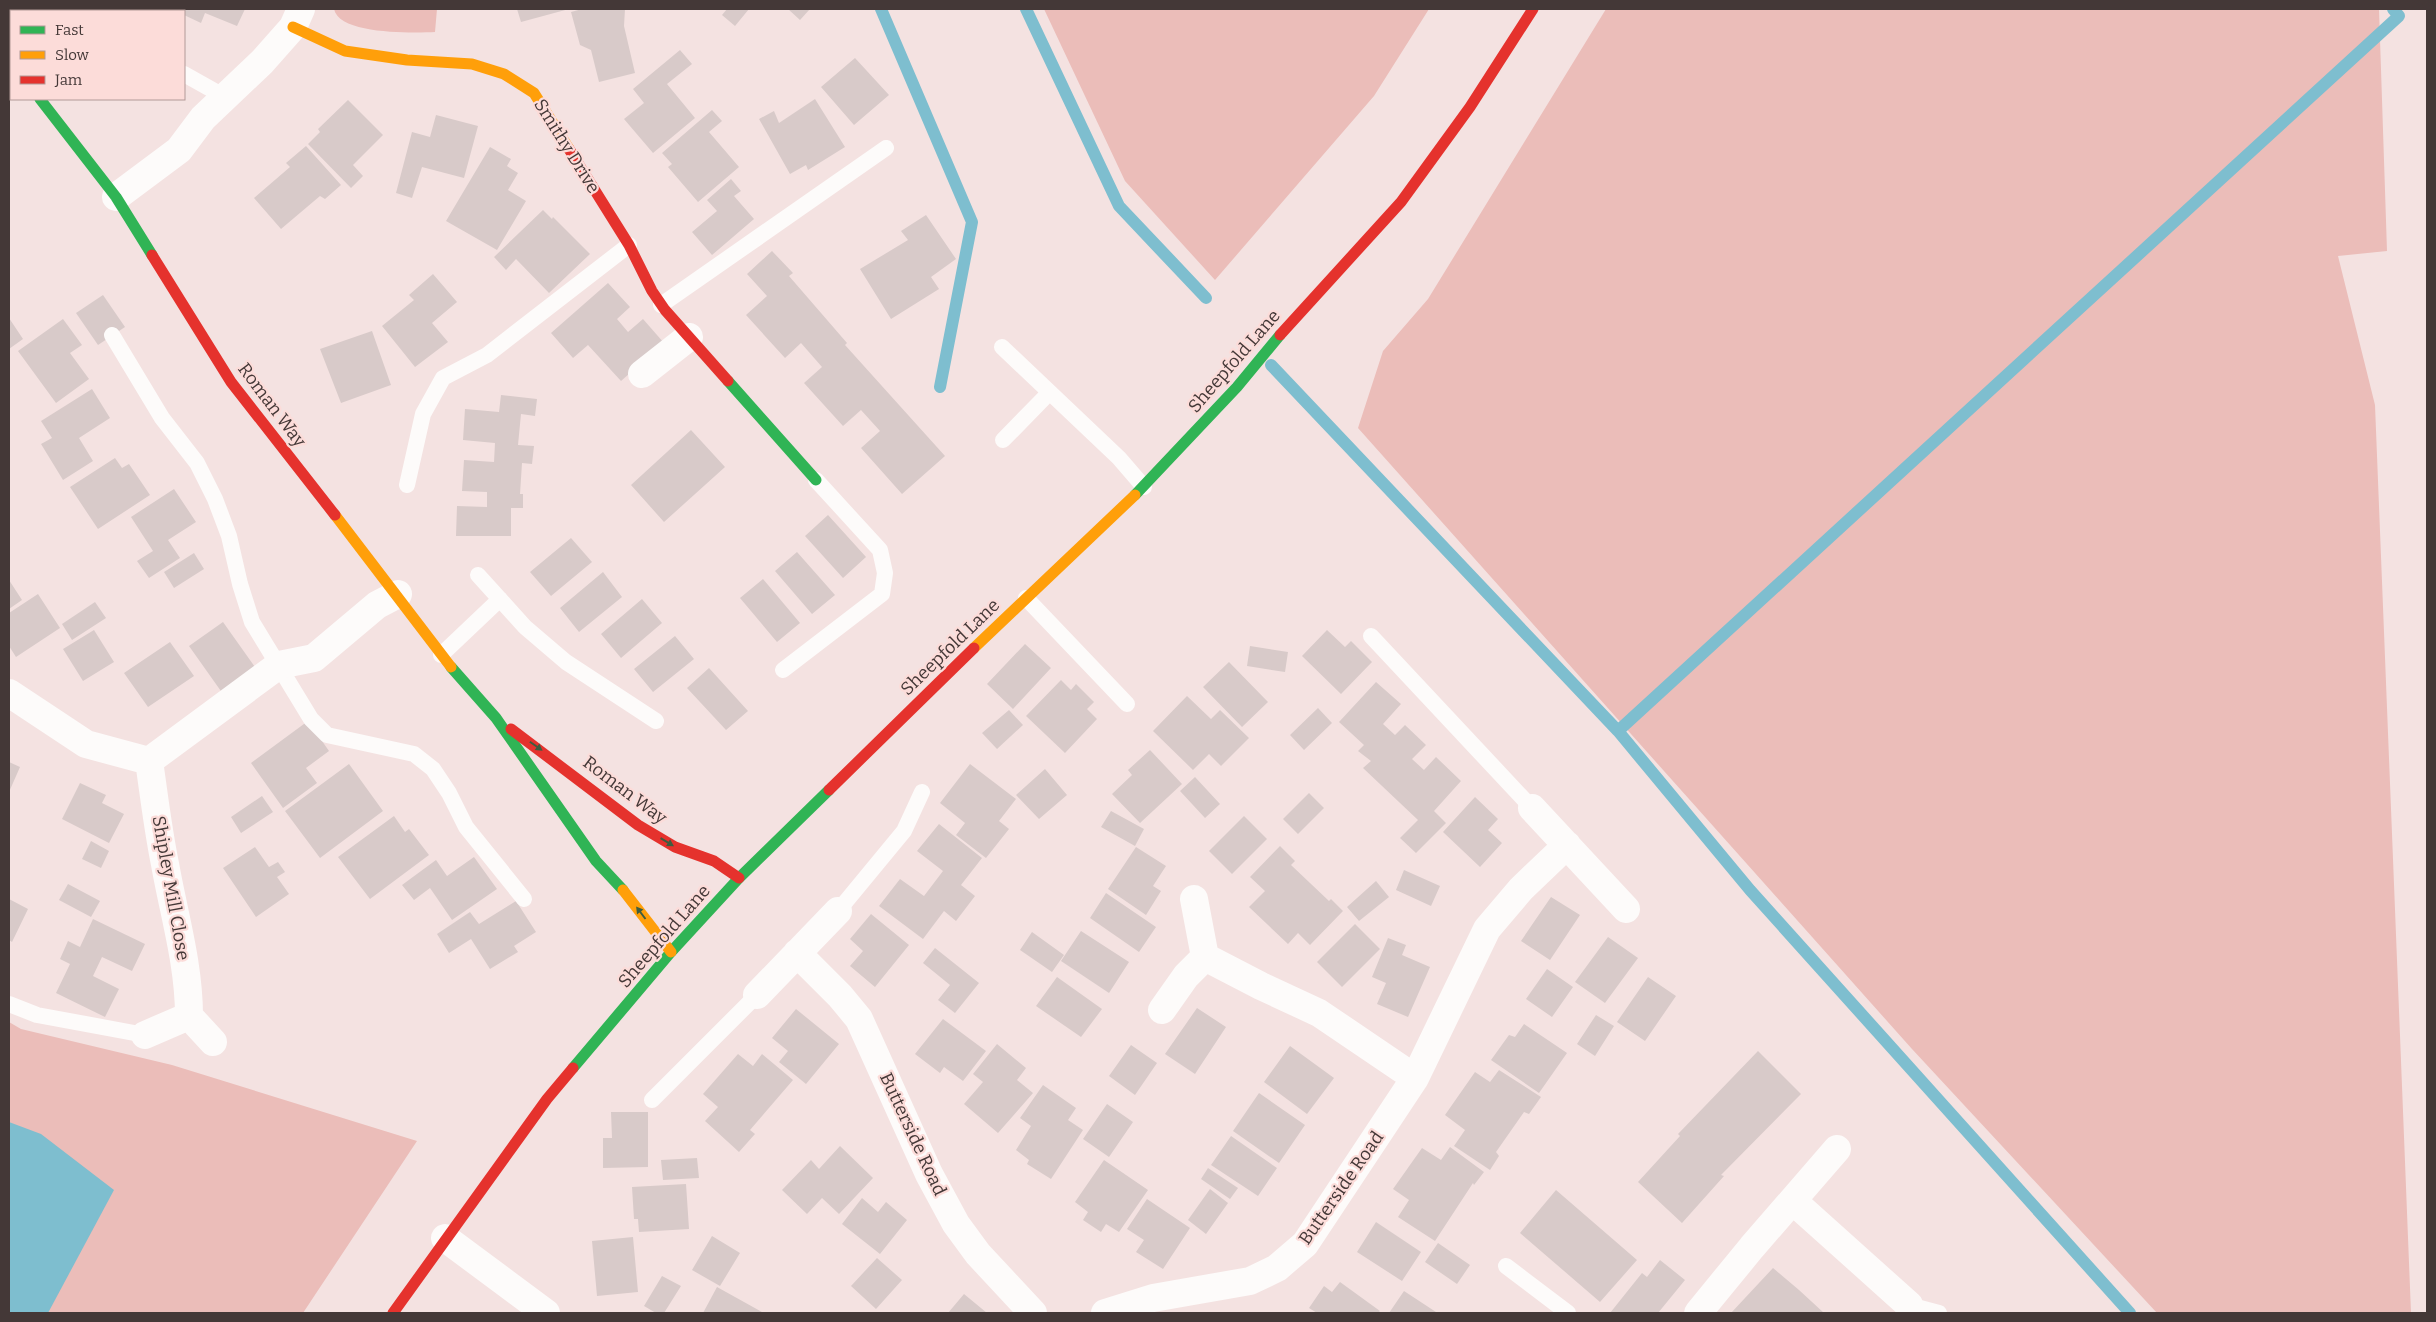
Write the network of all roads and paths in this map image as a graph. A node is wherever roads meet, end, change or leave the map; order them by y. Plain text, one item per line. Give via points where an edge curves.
1 (1533, 9) edge
2 (297, 18) edge
3 (185, 75) edge
4 (225, 97) junction
5 (41, 100) edge
6 (886, 148) dead end
7 (116, 197) junction
8 (629, 245) junction
9 (661, 305) junction
10 (112, 335) dead end
11 (689, 337) junction
12 (1002, 347) dead end
13 (642, 374) dead end
14 (1050, 393) junction
15 (1003, 440) dead end
16 (816, 480) joint
17 (406, 485) dead end
18 (1144, 487) junction
19 (478, 575) dead end
20 (398, 594) junction
21 (1026, 598) junction
22 (500, 599) junction
23 (1371, 636) dead end
24 (441, 655) junction
25 (279, 665) junction
26 (783, 670) dead end
27 (9, 693) edge
28 (1128, 704) dead end
29 (496, 718) junction
30 (656, 721) dead end
31 (149, 761) junction
32 (922, 792) dead end
33 (1532, 808) joint
34 (1567, 845) junction
35 (739, 878) junction
36 (524, 899) dead end
37 (1194, 899) dead end
38 (1626, 909) dead end
39 (838, 911) joint
40 (671, 952) junction
41 (797, 953) junction
42 (1205, 957) junction
43 (756, 994) joint
44 (9, 1004) edge
45 (1162, 1010) dead end
46 (189, 1016) junction
47 (145, 1035) joint
48 (213, 1042) dead end
49 (1415, 1078) junction
50 (652, 1100) dead end
51 (1837, 1149) dead end
52 (1793, 1201) junction
53 (445, 1238) junction
54 (1506, 1266) dead end
55 (1909, 1305) joint
56 (393, 1313) edge
57 (546, 1313) edge
58 (1033, 1313) edge
59 (1105, 1313) edge
60 (1568, 1313) edge
61 (1698, 1313) edge
62 (1939, 1313) edge

1 - 18 street, Sheepfold Lane via 1470,107 1401,202
2 - 4 street, Smithy Drive via 262,62
2 - 8 street, Smithy Drive via 344,51 407,60 472,64 504,74 534,93
3 - 4 lane
4 - 7 street, Smithy Drive via 203,118 179,150
5 - 7 street, Roman Way
6 - 9 lane
7 - 20 street, Roman Way via 230,382
8 - 9 street, Smithy Drive
8 - 17 lane via 487,355 443,378 423,414
9 - 11 street, Smithy Drive
10 - 25 lane via 162,418 197,463 229,536 252,622
11 - 13 street
11 - 16 street, Smithy Drive
12 - 14 lane
14 - 15 lane
14 - 18 lane via 1119,458
16 - 26 lane via 880,550 885,573 882,594
18 - 21 street, Sheepfold Lane
19 - 22 lane
20 - 24 street, Roman Way
20 - 25 street via 377,605 314,658
21 - 28 lane
21 - 35 street, Sheepfold Lane
22 - 24 lane
22 - 30 lane via 525,627 566,662
23 - 33 lane
24 - 29 street, Roman Way
25 - 31 street
25 - 36 lane via 311,720 327,736 414,754 433,769 466,827
27 - 31 street via 86,744
29 -> 35 street, Roman Way via 638,825 675,847 714,861
40 -> 29 street, Roman Way via 624,891 596,861
31 - 46 street, Shipley Mill Close via 189,988
32 - 39 lane via 904,831
33 - 34 street
34 - 38 street
34 - 49 street, Butterside Road via 1521,889 1487,929
35 - 40 street, Sheepfold Lane
37 - 42 street
39 - 41 street
40 - 53 street, Sheepfold Lane via 547,1099
41 - 43 street
41 - 58 street, Butterside Road via 859,1019 929,1174 956,1224 978,1254
42 - 45 street via 1186,976
42 - 49 street via 1319,1012
43 - 50 lane
44 - 47 lane via 37,1014
46 - 47 street
46 - 48 street
49 - 59 street, Butterside Road via 1305,1244 1277,1268 1250,1281 1153,1298
51 - 52 street
52 - 55 street
52 - 61 street
53 - 56 street, Sheepfold Lane
53 - 57 street
54 - 60 lane
55 - 62 lane

